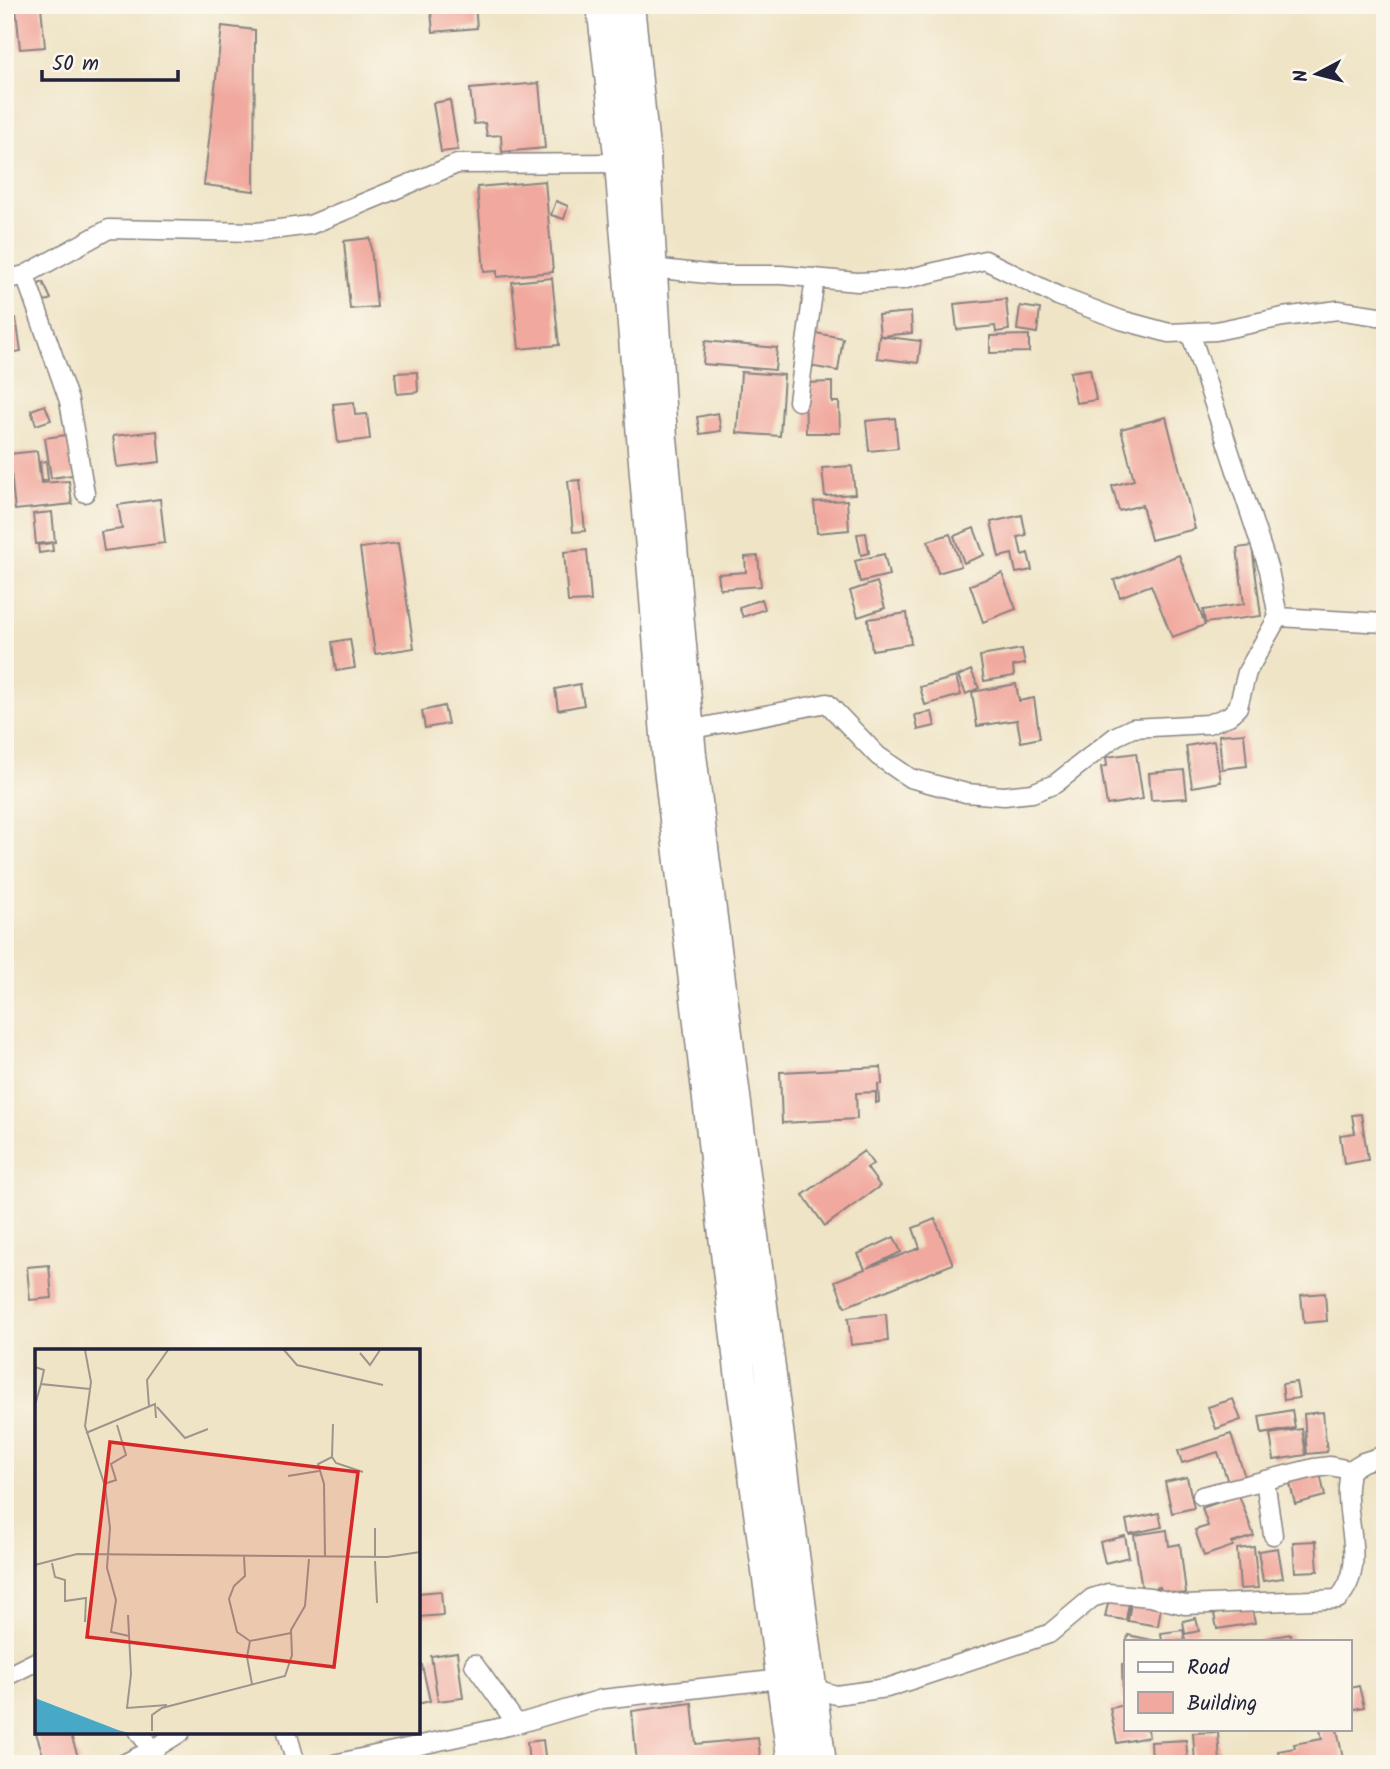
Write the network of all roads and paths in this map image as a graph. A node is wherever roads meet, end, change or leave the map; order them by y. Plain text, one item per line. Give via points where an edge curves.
1 (602, 5) edge
2 (629, 5) edge
3 (620, 163) junction
4 (652, 268) junction
5 (25, 275) junction
6 (815, 278) junction
7 (5, 279) edge
8 (1385, 317) edge
9 (1190, 332) junction
10 (798, 401) dead end
11 (85, 493) dead end
12 (1278, 617) junction
13 (1385, 623) edge
14 (688, 730) junction
15 (1385, 1455) edge
16 (1350, 1470) junction
17 (1265, 1480) junction
18 (1202, 1496) dead end
19 (1273, 1535) dead end
20 (35, 1662) edge
21 (474, 1664) dead end
22 (5, 1677) edge
23 (781, 1679) junction
24 (811, 1689) junction
25 (516, 1724) junction
26 (140, 1734) edge
27 (178, 1734) edge
28 (288, 1734) edge
29 (152, 1750) junction
30 (122, 1764) edge
31 (296, 1764) edge
32 (334, 1764) edge
33 (793, 1764) edge
34 (821, 1764) edge

1 - 3 highway
2 - 4 highway
3 - 5 street via 457,164 297,227 257,232 109,229
3 - 23 highway via 668,760
4 - 6 street
4 - 14 highway
5 - 7 street
5 - 11 street via 69,401
6 - 9 street via 902,280 985,260 1121,320 1169,333
6 - 10 street
8 - 9 street via 1338,310
9 - 12 street via 1269,570
12 - 13 street
12 - 14 street via 1247,672 1238,707 1229,716 1208,724 1133,728 1055,784 1032,793 966,793 909,778 878,756 827,703
14 - 24 highway
15 - 16 street
16 - 17 street via 1330,1466
16 - 24 street via 1354,1563 1348,1587 1338,1599 1185,1605 1108,1593 1092,1598 1049,1634 887,1688 836,1695
17 - 18 street
17 - 19 street
20 - 22 street
21 - 25 street
23 - 24 street
23 - 25 street via 602,1699
23 - 33 highway
24 - 34 highway
25 - 32 street
26 - 29 street
27 - 29 street
28 - 31 street
29 - 30 street

